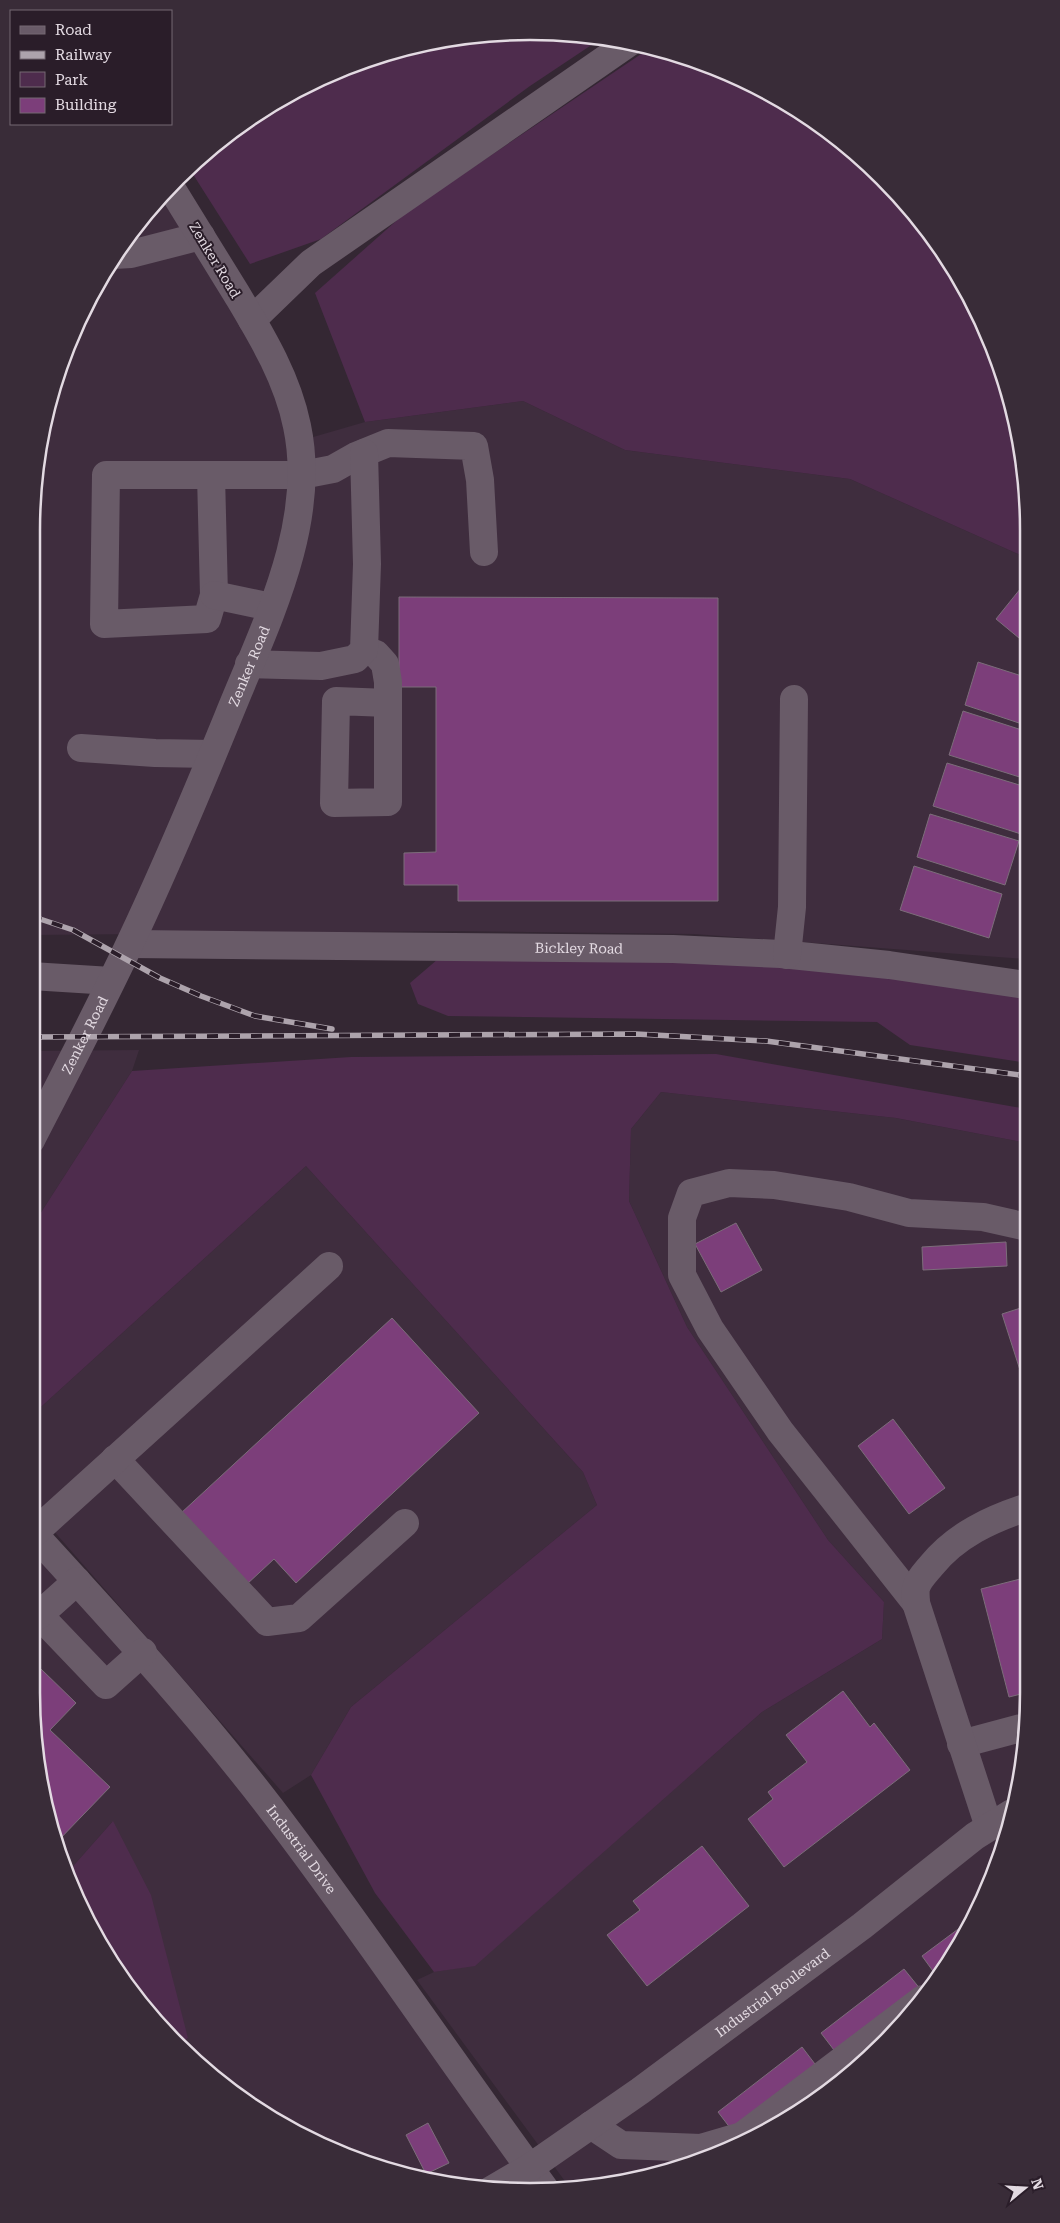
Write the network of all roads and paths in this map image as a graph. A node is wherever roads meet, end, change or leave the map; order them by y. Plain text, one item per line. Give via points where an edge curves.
1 (621, 48) edge
2 (175, 194) edge
3 (201, 236) junction
4 (126, 254) edge
5 (252, 320) junction
6 (364, 453) junction
7 (211, 475) junction
8 (302, 475) junction
9 (484, 552) dead end
10 (214, 595) junction
11 (272, 607) junction
12 (364, 650) junction
13 (249, 664) junction
14 (794, 699) dead end
15 (388, 703) dead end
16 (81, 748) dead end
17 (212, 754) junction
18 (130, 944) junction
19 (787, 955) junction
20 (40, 977) edge
21 (111, 981) junction
22 (1020, 983) edge
23 (40, 1122) edge
24 (1020, 1225) edge
25 (329, 1266) dead end
26 (115, 1459) junction
27 (1020, 1510) edge
28 (404, 1523) dead end
29 (40, 1525) edge
30 (40, 1541) edge
31 (77, 1581) junction
32 (916, 1604) junction
33 (40, 1613) edge
34 (40, 1622) edge
35 (143, 1652) junction
36 (1019, 1729) edge
37 (961, 1744) junction
38 (1003, 1818) edge
39 (990, 1827) junction
40 (864, 2050) edge
41 (837, 2074) edge
42 (591, 2125) junction
43 (753, 2129) edge
44 (733, 2139) edge
45 (537, 2179) edge
46 (521, 2183) edge

1 - 5 street via 311,263
2 - 3 street, Zenker Road
3 - 4 street
3 - 5 street, Zenker Road
5 - 8 street, Zenker Road via 289,393 298,428
6 - 8 street via 333,470
6 - 9 street via 388,443 474,446 480,480
6 - 12 street via 367,564
7 - 8 street
7 - 10 street
7 - 10 street via 106,475 104,624 207,619
8 - 11 street, Zenker Road via 296,527
10 - 11 street
11 - 13 street, Zenker Road
12 - 13 street via 355,659 321,666
12 - 15 street via 376,654 385,664
13 - 17 street, Zenker Road
14 - 19 street via 792,907
16 - 17 street
17 - 18 street, Zenker Road
18 - 19 street, Bickley Road via 673,948
18 - 21 street, Zenker Road
19 - 22 street, Bickley Road
20 - 21 street
21 - 23 street, Zenker Road
24 - 32 street via 984,1217 909,1213 849,1197 784,1186 729,1183 691,1193 682,1218 682,1275 710,1329 780,1430
25 - 26 street
26 - 28 street via 267,1622 300,1618
26 - 29 street
27 - 32 street via 969,1532 940,1554 916,1588
30 - 31 street, Industrial Drive
31 - 33 street
31 - 35 street, Industrial Drive
32 - 37 street
34 - 35 street via 106,1685
35 - 45 street, Industrial Drive via 288,1830
36 - 37 street
37 - 39 street
38 - 39 street, Industrial Boulevard
39 - 42 street, Industrial Boulevard via 862,1926
40 - 41 street
41 - 43 street
42 - 44 street via 621,2145 702,2148
42 - 45 street, Industrial Boulevard
45 - 46 street, Industrial Boulevard

